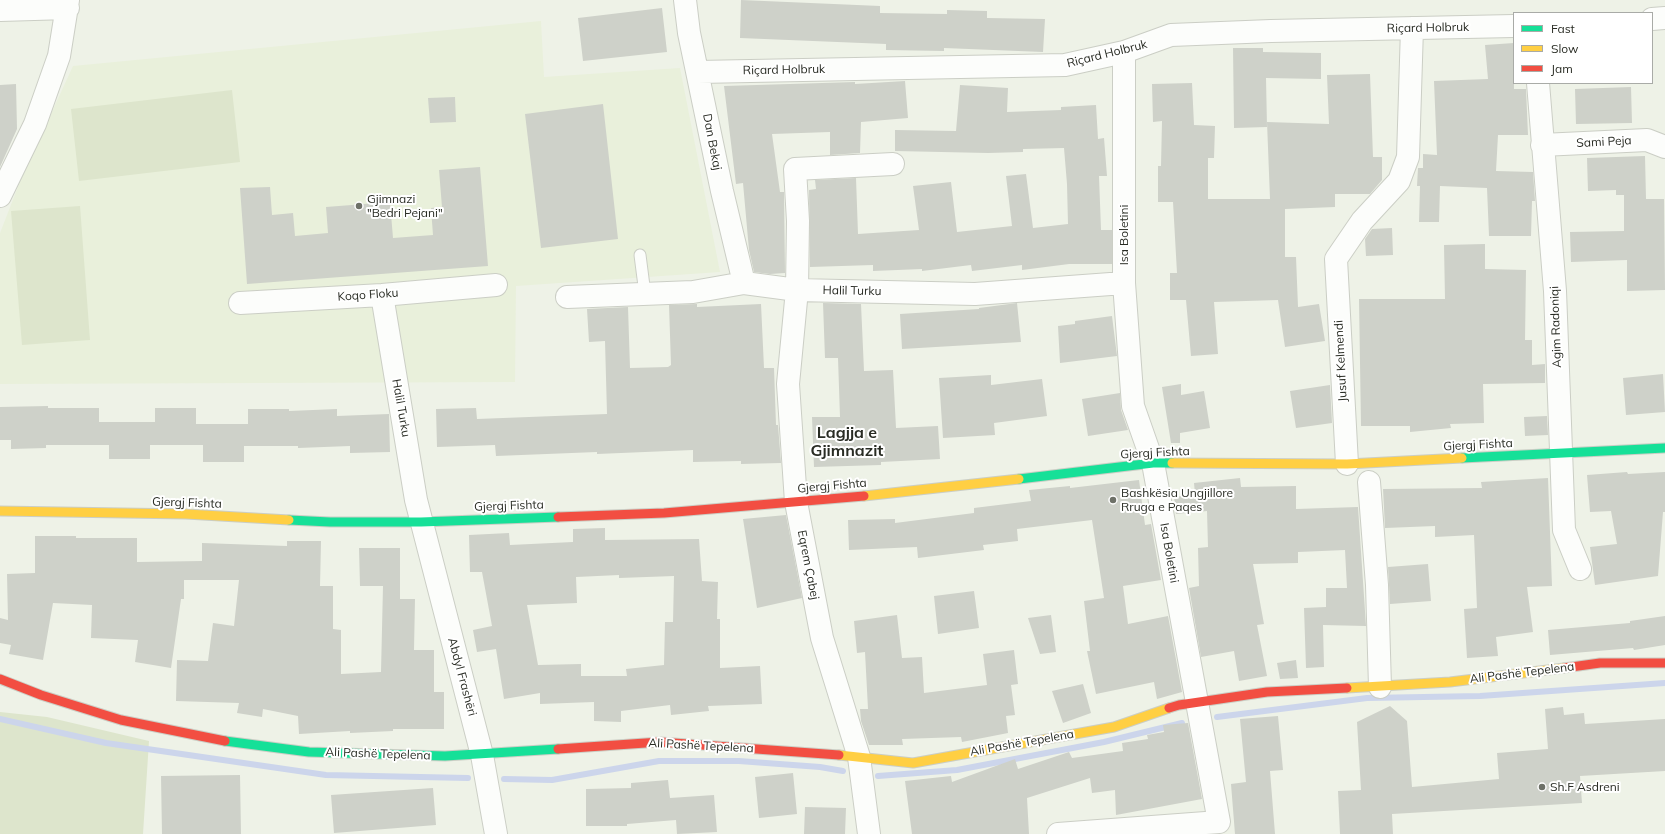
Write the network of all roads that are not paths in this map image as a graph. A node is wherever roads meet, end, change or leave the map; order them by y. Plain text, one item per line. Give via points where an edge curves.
1 (685, 0) edge
2 (68, 4) edge
3 (0, 10) edge
4 (1665, 18) edge
5 (1653, 19) edge
6 (1513, 26) edge
7 (1412, 28) junction
8 (1124, 52) junction
9 (698, 72) junction
10 (1538, 84) edge
11 (1542, 145) junction
12 (1665, 147) edge
13 (893, 164) dead end
14 (0, 196) edge
15 (640, 255) dead end
16 (744, 283) junction
17 (1124, 283) junction
18 (496, 285) dead end
19 (797, 290) junction
20 (645, 294) junction
21 (382, 295) junction
22 (567, 297) dead end
23 (240, 303) dead end
24 (1665, 448) edge
25 (1561, 452) junction
26 (1153, 463) junction
27 (1347, 464) junction
28 (1370, 482) dead end
29 (796, 502) junction
30 (0, 511) edge
31 (421, 522) junction
32 (1580, 569) dead end
33 (1665, 663) edge
34 (0, 679) edge
35 (1380, 687) junction
36 (1196, 703) junction
37 (482, 755) junction
38 (859, 757) junction
39 (1220, 828) edge
40 (496, 834) edge
41 (869, 834) edge
42 (1058, 834) edge

1 - 9 street, Dan Bekaj
2 - 3 street
2 - 14 street via 59,56 35,124
4 - 5 street
6 - 7 street, Riçard Holbruk
7 - 8 street, Riçard Holbruk via 1171,35
7 - 27 street, Jusuf Kelmendi via 1408,157 1399,181 1362,221 1336,259
8 - 9 street, Riçard Holbruk via 1065,65
8 - 17 street, Isa Boletini
9 - 16 street, Dan Bekaj
10 - 11 street, Agim Radoniqi
11 - 12 street, Sami Peja via 1647,140
11 - 25 street, Agim Radoniqi via 1555,291
13 - 19 street via 795,169 798,221
15 - 20 lane
16 - 19 street, Halil Turku
16 - 20 street, Halil Turku via 693,292
17 - 19 street, Halil Turku via 975,294
17 - 26 street, Isa Boletini via 1133,406
18 - 21 street, Koqo Floku
19 - 29 street, Eqrem Çabej via 788,384
20 - 22 street, Halil Turku
21 - 23 street, Koqo Floku
21 - 31 street, Halil Turku
24 - 25 street, Gjergj Fishta
25 - 27 street, Gjergj Fishta
25 - 32 street, Agim Radoniqi via 1564,530
26 - 27 street, Gjergj Fishta
26 - 29 street, Gjergj Fishta via 928,490
26 - 36 street, Isa Boletini
28 - 35 street
29 - 31 street, Gjergj Fishta via 664,513
29 - 38 street, Eqrem Çabej via 822,638
30 - 31 street, Gjergj Fishta via 186,514 330,522
31 - 37 street, Abdyl Frashëri
33 - 35 street, Ali Pashë Tepelena via 1600,663 1525,674
34 - 37 street, Ali Pashë Tepelena via 121,720 216,740 309,752
35 - 36 street, Ali Pashë Tepelena via 1267,692
36 - 38 street, Ali Pashë Tepelena via 1179,705 1114,727 913,763
36 - 39 street, Isa Boletini
37 - 38 street, Ali Pashë Tepelena via 660,742
37 - 40 street, Abdyl Frashëri
38 - 41 street, Eqrem Çabej
39 - 42 street, Isa Boletini

